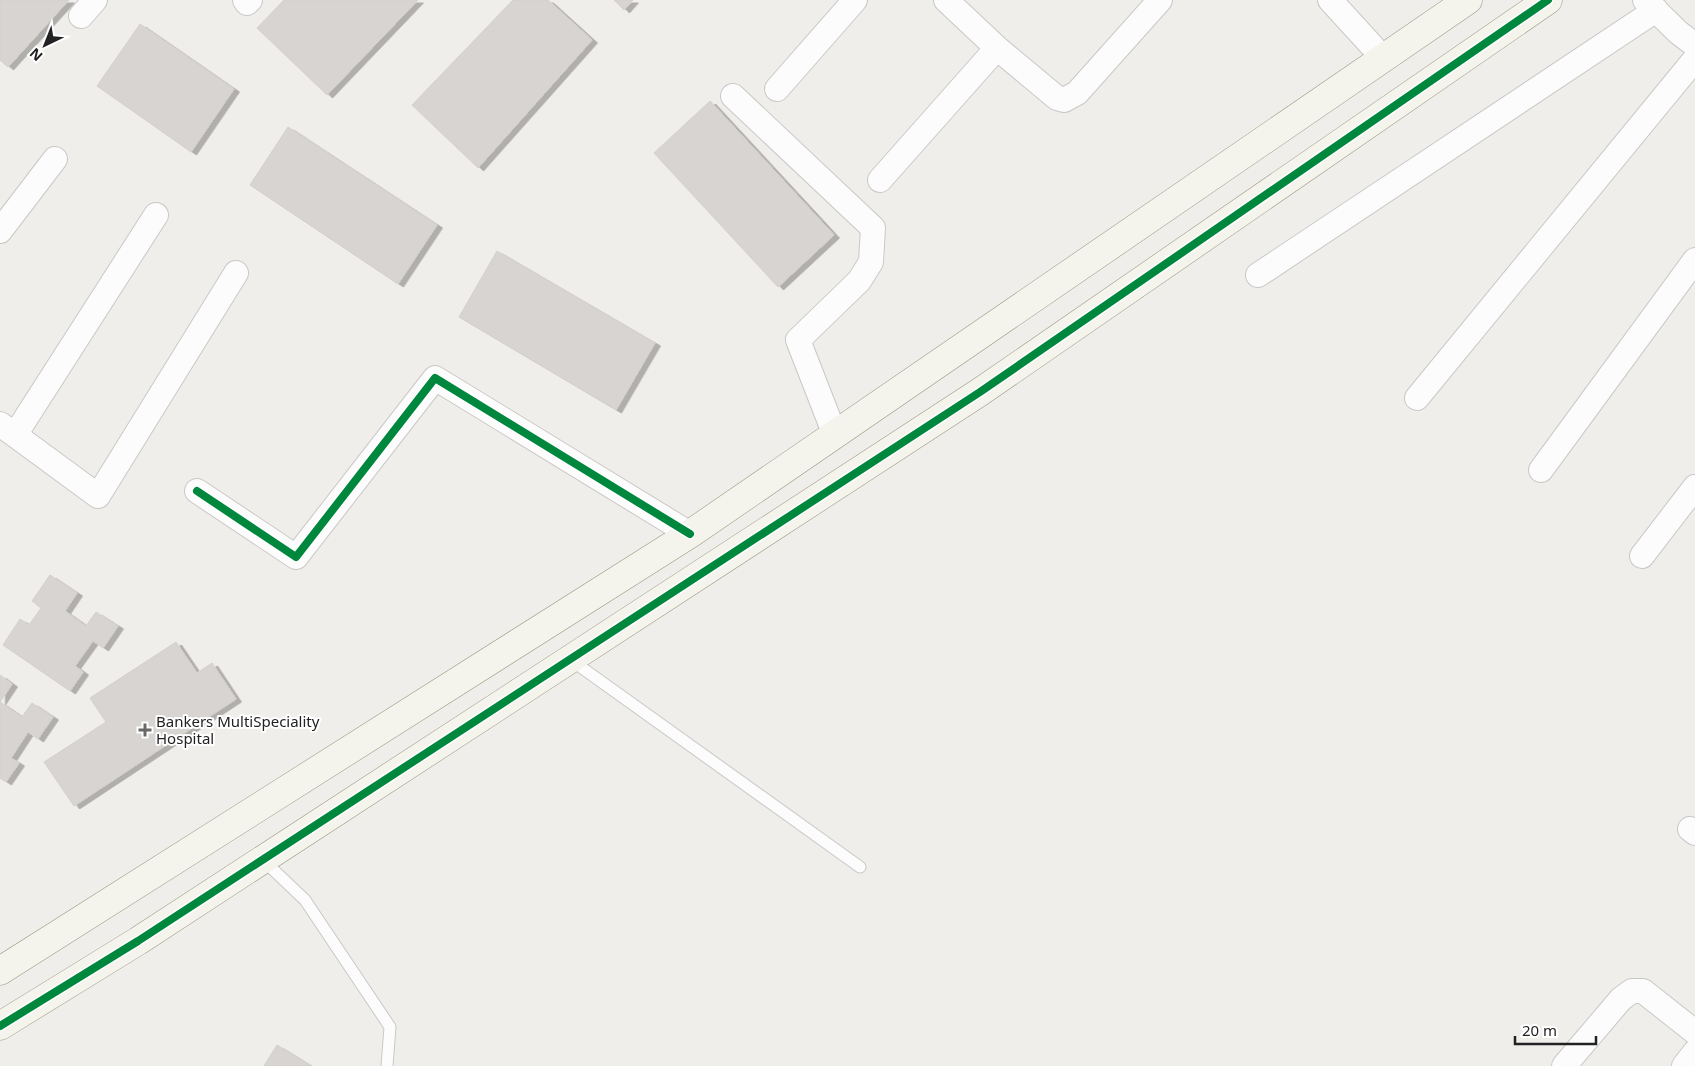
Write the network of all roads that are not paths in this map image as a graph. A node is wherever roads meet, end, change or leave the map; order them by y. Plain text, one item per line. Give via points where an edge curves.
1 (244, 0) edge
2 (250, 0) edge
3 (855, 0) edge
4 (946, 0) edge
5 (1330, 0) edge
6 (1468, 0) edge
7 (1548, 0) edge
8 (1158, 1) edge
9 (1650, 5) edge
10 (1695, 45) edge
11 (996, 48) junction
12 (1384, 59) junction
13 (1695, 59) edge
14 (777, 89) dead end
15 (733, 96) dead end
16 (55, 159) dead end
17 (880, 180) dead end
18 (156, 215) dead end
19 (0, 231) edge
20 (1695, 260) edge
21 (236, 273) dead end
22 (1258, 275) dead end
23 (1417, 398) dead end
24 (7, 429) edge
25 (835, 435) junction
26 (1541, 470) dead end
27 (1695, 486) edge
28 (197, 490) dead end
29 (690, 534) junction
30 (1642, 556) dead end
31 (570, 659) junction
32 (263, 860) junction
33 (860, 867) dead end
34 (0, 971) edge
35 (0, 1026) edge
36 (1695, 1032) edge
37 (1695, 1052) edge
38 (387, 1066) edge
39 (1564, 1066) edge
40 (1684, 1066) edge

1 - 2 street via 247,3
3 - 14 street
4 - 11 street
5 - 12 street
6 - 12 street
7 - 31 street via 980,392
8 - 11 street via 1077,94 1064,100 1057,98
9 - 10 street
9 - 22 street
11 - 17 street
12 - 25 street
13 - 23 street
15 - 25 street via 873,228 870,262 859,281 798,340
16 - 19 street
18 - 24 street
20 - 26 street
21 - 24 street via 98,496
25 - 29 street
27 - 30 street
28 - 29 street via 296,557 435,378
29 - 34 street
31 - 32 street
31 - 33 lane
32 - 35 street
32 - 38 lane via 306,900 390,1027
36 - 39 street via 1643,991 1632,991
37 - 40 street

